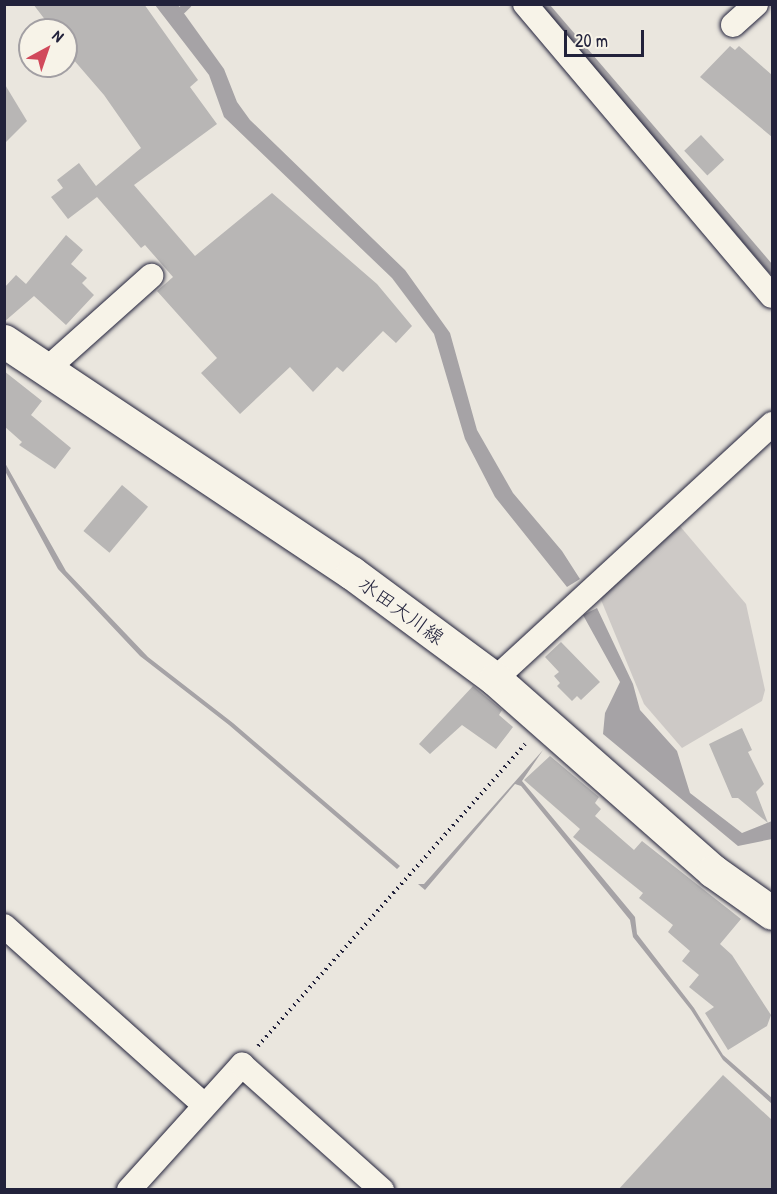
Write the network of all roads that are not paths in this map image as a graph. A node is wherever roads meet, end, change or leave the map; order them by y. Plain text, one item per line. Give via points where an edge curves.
1 (525, 4) edge
2 (756, 4) edge
3 (733, 25) dead end
4 (151, 276) dead end
5 (772, 296) edge
6 (4, 341) edge
7 (47, 369) junction
8 (772, 424) edge
9 (495, 678) junction
10 (772, 913) edge
11 (4, 926) edge
12 (204, 1105) junction
13 (129, 1190) edge
14 (382, 1190) edge

1 - 5 street
2 - 3 street
4 - 7 street
6 - 7 main road, 水田大川線
7 - 9 main road, 水田大川線 via 352,573
8 - 9 street
9 - 10 main road, 水田大川線 via 713,871
11 - 12 street
12 - 13 street
12 - 14 street via 242,1065

